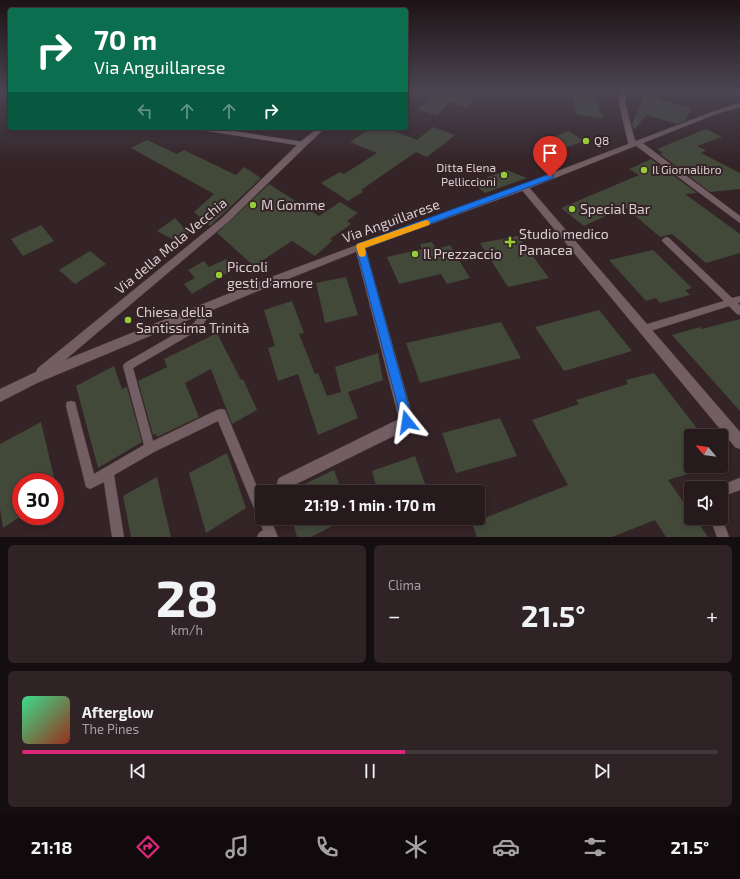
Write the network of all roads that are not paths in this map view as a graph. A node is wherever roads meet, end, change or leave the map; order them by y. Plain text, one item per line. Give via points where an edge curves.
1 (626, 115) edge
2 (709, 115) edge
3 (214, 130) edge
4 (320, 130) edge
5 (304, 144) junction
6 (635, 144) junction
7 (524, 187) junction
8 (740, 220) edge
9 (666, 240) dead end
10 (360, 247) junction
11 (736, 301) edge
12 (212, 305) junction
13 (740, 311) edge
14 (644, 329) junction
15 (33, 379) junction
16 (0, 396) edge
17 (71, 406) dead end
18 (740, 442) edge
19 (150, 448) junction
20 (108, 473) junction
21 (284, 483) dead end
22 (740, 484) edge
23 (728, 488) edge
24 (255, 497) edge
25 (266, 525) edge
26 (718, 525) edge
27 (268, 535) edge
28 (118, 537) edge
29 (722, 537) edge

1 - 6 street
2 - 6 street, Via Anguillarese
3 - 5 street
4 - 5 street, Via della Mola Vecchia
5 - 15 street, Via della Mola Vecchia via 225,220
6 - 7 street, Via Anguillarese
6 - 8 street via 662,160
7 - 10 street, Via Anguillarese
7 - 14 street
9 - 11 lane
10 - 12 street, Via Anguillarese
10 - 21 street via 407,422
11 - 13 lane
11 - 14 lane
12 - 15 street, Via Anguillarese
12 - 19 lane via 197,326 128,366
14 - 18 street
15 - 16 street
17 - 20 lane via 90,483
19 - 20 lane
19 - 24 lane via 221,414
20 - 28 lane
22 - 23 lane
25 - 27 lane
26 - 29 lane

